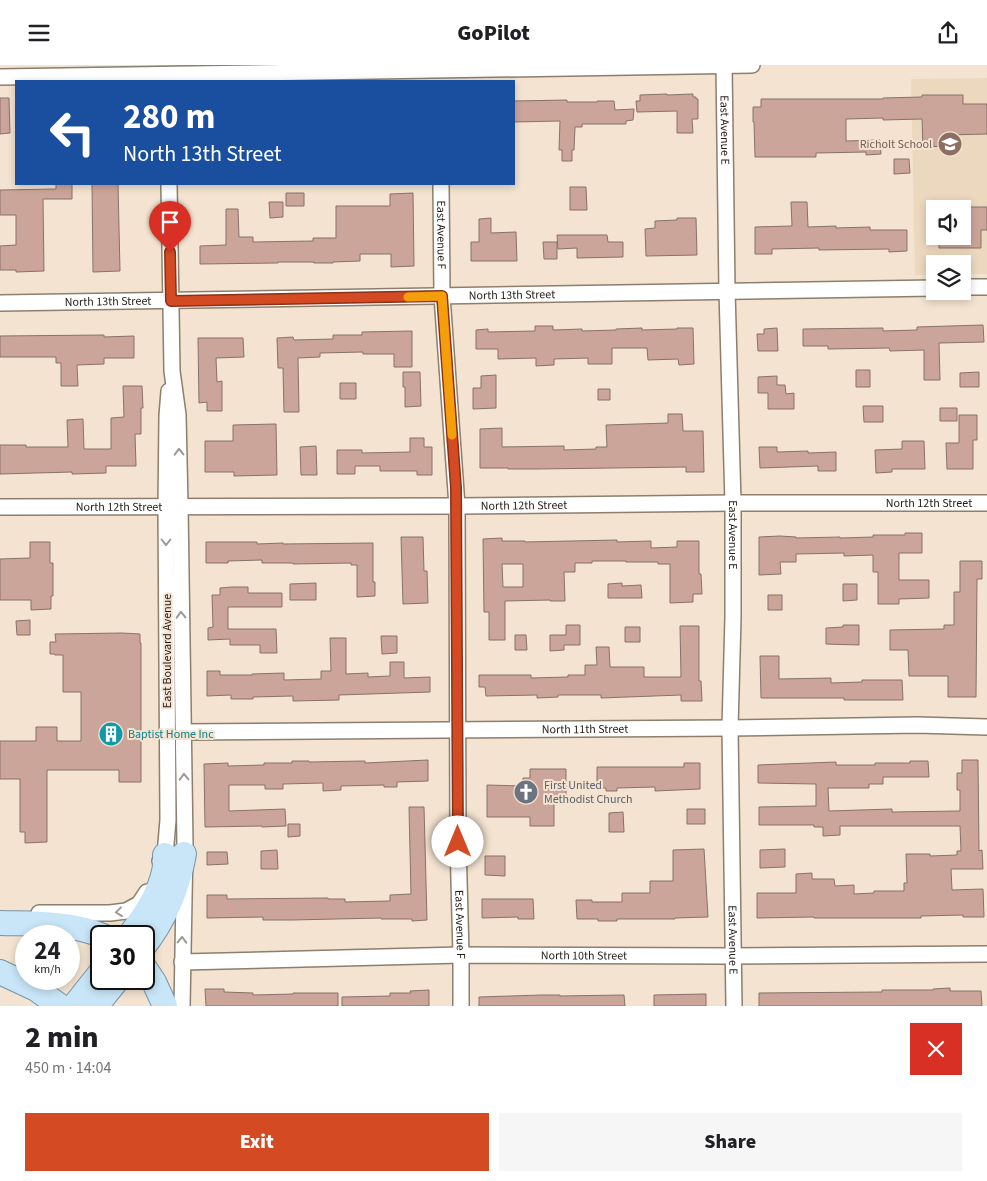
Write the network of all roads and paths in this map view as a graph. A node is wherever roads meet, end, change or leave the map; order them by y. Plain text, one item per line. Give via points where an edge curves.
1 (724, 65) edge
2 (752, 65) edge
3 (439, 72) edge
4 (167, 73) edge
5 (0, 77) edge
6 (169, 185) edge
7 (440, 185) edge
8 (971, 287) edge
9 (987, 287) edge
10 (926, 288) edge
11 (727, 291) junction
12 (442, 296) junction
13 (171, 301) junction
14 (0, 303) edge
15 (733, 503) junction
16 (987, 503) edge
17 (173, 506) junction
18 (457, 506) junction
19 (0, 507) edge
20 (987, 727) edge
21 (730, 728) junction
22 (458, 730) junction
23 (183, 732) junction
24 (174, 855) junction
25 (0, 913) edge
26 (0, 923) edge
27 (136, 925) edge
28 (155, 929) edge
29 (90, 932) edge
30 (987, 954) edge
31 (461, 955) junction
32 (733, 955) junction
33 (182, 962) junction
34 (0, 972) edge
35 (155, 983) edge
36 (90, 986) edge
37 (109, 990) edge
38 (60, 1006) edge
39 (74, 1006) edge
40 (96, 1006) edge
41 (165, 1006) edge
42 (182, 1006) edge
43 (460, 1006) edge
44 (734, 1006) edge

1 - 2 street
1 - 3 street
1 - 11 street, East Avenue E
3 - 4 street
4 - 5 street
6 - 13 street, East Boulevard Avenue
7 - 12 street, East Avenue F
8 - 9 street
10 - 11 street, North 13th Street
11 - 12 street, North 13th Street
11 - 15 street, East Avenue E
12 - 13 street, North 13th Street
12 - 18 street, East Avenue F
13 - 14 street, North 13th Street
13 - 17 street, East Boulevard Avenue via 172,371 178,415
15 - 16 street, North 12th Street
15 - 18 street, North 12th Street
15 - 21 street, East Avenue E
17 - 18 street, North 12th Street
17 - 19 street, North 12th Street
23 -> 17 street, East Boulevard Avenue
17 -> 24 street, East Boulevard Avenue via 168,820
18 - 22 street, East Avenue F
20 - 21 street, North 11th Street
21 - 22 street, North 11th Street
21 - 32 street, East Avenue E
22 - 23 street, North 11th Street
22 - 31 street, East Avenue F
24 -> 23 street, East Boulevard Avenue
24 -> 25 street, East Boulevard Avenue via 160,861 143,899 126,911
24 - 27 main road via 165,862 157,890
24 - 28 main road via 178,882
33 -> 24 street, East Boulevard Avenue
26 - 29 main road via 69,926
30 - 32 street, North 10th Street
31 - 32 street, North 10th Street
31 - 33 street, North 10th Street
31 - 43 street, East Avenue F
32 - 44 street, East Avenue E
33 - 42 street, East Boulevard Avenue
34 - 38 main road via 36,989
35 - 41 main road
36 - 39 main road
37 - 40 main road

